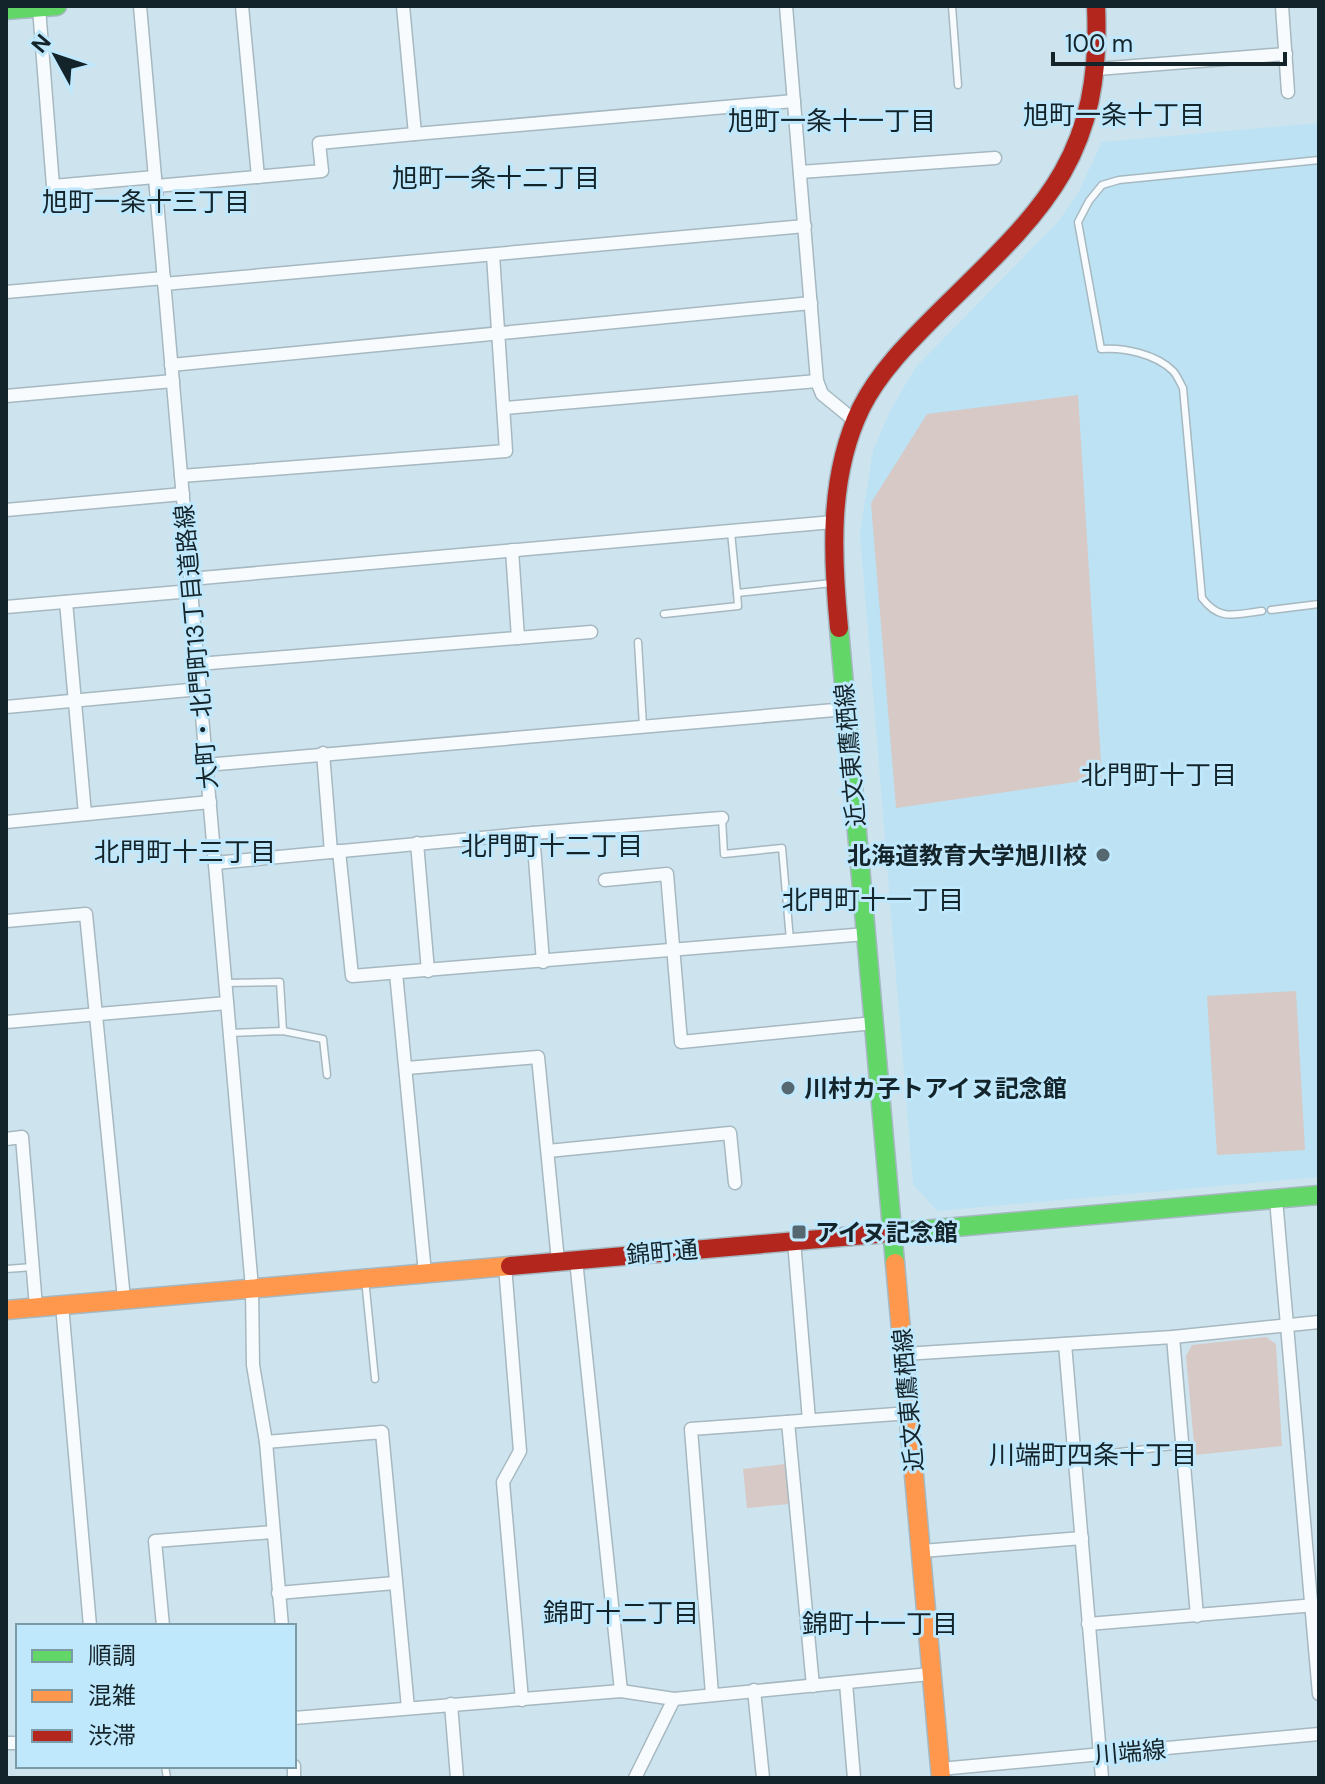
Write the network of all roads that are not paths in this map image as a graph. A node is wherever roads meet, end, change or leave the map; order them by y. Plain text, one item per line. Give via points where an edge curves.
1 (140, 6) edge
2 (242, 6) edge
3 (403, 6) edge
4 (786, 6) edge
5 (952, 6) edge
6 (1096, 6) edge
7 (1282, 6) edge
8 (48, 7) edge
9 (6, 10) edge
10 (1286, 54) junction
11 (1097, 69) junction
12 (958, 85) dead end
13 (1288, 92) dead end
14 (794, 101) junction
15 (415, 134) junction
16 (995, 158) dead end
17 (1319, 160) edge
18 (800, 172) junction
19 (258, 177) junction
20 (156, 181) junction
21 (805, 226) junction
22 (493, 255) junction
23 (164, 281) junction
24 (6, 292) edge
25 (811, 303) junction
26 (498, 332) junction
27 (171, 365) junction
28 (173, 381) junction
29 (817, 381) junction
30 (6, 396) edge
31 (504, 408) junction
32 (855, 421) junction
33 (181, 476) junction
34 (183, 494) junction
35 (6, 510) edge
36 (833, 522) junction
37 (731, 530) junction
38 (512, 550) junction
39 (835, 583) junction
40 (191, 585) junction
41 (737, 593) junction
42 (66, 602) junction
43 (1319, 604) edge
44 (6, 607) edge
45 (1271, 610) dead end
46 (1262, 611) dead end
47 (664, 614) dead end
48 (591, 632) dead end
49 (518, 638) junction
50 (638, 642) dead end
51 (198, 664) junction
52 (200, 689) junction
53 (76, 701) junction
54 (6, 707) edge
55 (846, 709) junction
56 (643, 726) junction
57 (323, 753) junction
58 (206, 765) junction
59 (210, 802) junction
60 (85, 814) junction
61 (722, 818) joint
62 (6, 822) edge
63 (533, 833) junction
64 (417, 843) junction
65 (335, 852) junction
66 (215, 863) junction
67 (605, 880) dead end
68 (6, 921) edge
69 (866, 934) junction
70 (790, 940) junction
71 (673, 949) junction
72 (543, 962) junction
73 (428, 971) junction
74 (396, 973) junction
75 (225, 983) junction
76 (227, 1003) junction
77 (95, 1014) junction
78 (6, 1022) edge
79 (874, 1023) junction
80 (283, 1031) junction
81 (230, 1033) junction
82 (407, 1068) junction
83 (327, 1075) dead end
84 (6, 1139) edge
85 (548, 1151) junction
86 (735, 1183) dead end
87 (1319, 1195) edge
88 (1276, 1199) junction
89 (892, 1232) junction
90 (794, 1241) junction
91 (567, 1261) junction
92 (505, 1266) junction
93 (33, 1267) junction
94 (6, 1269) edge
95 (425, 1273) junction
96 (365, 1278) junction
97 (252, 1288) junction
98 (124, 1299) junction
99 (62, 1305) junction
100 (36, 1307) junction
101 (6, 1310) edge
102 (1319, 1322) edge
103 (1286, 1326) junction
104 (1173, 1337) junction
105 (1065, 1344) junction
106 (904, 1354) junction
107 (375, 1379) dead end
108 (910, 1413) junction
109 (809, 1420) junction
110 (788, 1422) junction
111 (266, 1442) junction
112 (1182, 1445) junction
113 (1075, 1457) junction
114 (273, 1532) junction
115 (1082, 1538) junction
116 (922, 1551) junction
117 (395, 1583) junction
118 (278, 1593) junction
119 (1315, 1605) edge
120 (1197, 1616) junction
121 (90, 1624) edge
122 (163, 1624) edge
123 (282, 1624) edge
124 (1088, 1624) junction
125 (930, 1674) junction
126 (846, 1683) junction
127 (813, 1686) junction
128 (754, 1690) junction
129 (621, 1691) junction
130 (712, 1694) junction
131 (1319, 1694) edge
132 (674, 1699) junction
133 (522, 1700) junction
134 (451, 1704) junction
135 (408, 1708) junction
136 (296, 1718) edge
137 (1319, 1734) edge
138 (1100, 1755) junction
139 (941, 1773) edge
140 (457, 1778) edge
141 (635, 1778) edge
142 (763, 1778) edge
143 (854, 1778) edge
144 (1102, 1778) edge

1 - 20 street, 大町・北門町13丁目道路線
2 - 19 street
3 - 15 street
4 - 14 street
5 - 12 lane
6 - 11 street, 近文東鷹栖線
7 - 10 street
8 - 9 street
8 - 20 street via 53,186
10 - 11 street
10 - 13 street
11 - 32 street, 近文東鷹栖線 via 1078,140 1042,205 902,349
14 - 15 street
14 - 18 street
15 - 19 street via 319,143 322,171
16 - 18 street
17 - 46 lane via 1119,180 1102,185 1078,222 1101,349 1121,348 1158,361 1173,371 1183,388 1202,598 1223,615
18 - 21 street
19 - 20 street
20 - 23 street, 大町・北門町13丁目道路線
21 - 22 street
21 - 25 street
22 - 23 street
22 - 26 street
23 - 24 street
23 - 27 street, 大町・北門町13丁目道路線
25 - 26 street
25 - 29 street
26 - 27 street
26 - 31 street
27 - 28 street, 大町・北門町13丁目道路線
28 - 30 street
28 - 33 street, 大町・北門町13丁目道路線
29 - 31 street
29 - 32 street via 822,394
31 - 33 street via 506,451
32 - 36 street, 近文東鷹栖線 via 840,470
33 - 34 street, 大町・北門町13丁目道路線
34 - 35 street
34 - 40 street, 大町・北門町13丁目道路線
36 - 37 street
36 - 39 street, 近文東鷹栖線
37 - 38 street
37 - 41 lane
38 - 40 street
38 - 49 street
39 - 41 lane
39 - 55 street, 近文東鷹栖線
40 - 42 street
40 - 51 street, 大町・北門町13丁目道路線
41 - 47 lane via 738,606
42 - 44 street
42 - 53 street
43 - 45 lane
48 - 49 street
49 - 51 street
50 - 56 lane
51 - 52 street, 大町・北門町13丁目道路線
52 - 53 street
52 - 58 street, 大町・北門町13丁目道路線
53 - 54 street
53 - 60 street
55 - 56 street
55 - 69 street, 近文東鷹栖線
56 - 57 street
57 - 58 street
57 - 65 street
58 - 59 street, 大町・北門町13丁目道路線
59 - 60 street
59 - 66 street, 大町・北門町13丁目道路線
60 - 62 street
61 - 63 street
61 - 70 lane via 724,854 782,848
63 - 64 street
63 - 72 street
64 - 65 street
64 - 73 street
65 - 66 street
65 - 74 street via 352,976
66 - 75 street, 大町・北門町13丁目道路線
67 - 71 street via 667,874
68 - 77 street via 86,914
69 - 70 street
69 - 79 street, 近文東鷹栖線
70 - 71 street
71 - 72 street
71 - 79 street via 681,1042
72 - 73 street
73 - 74 street
74 - 82 street
75 - 76 street, 大町・北門町13丁目道路線
75 - 80 lane via 280,982
76 - 77 street
76 - 81 street, 大町・北門町13丁目道路線
77 - 78 street
77 - 98 street
79 - 89 street, 近文東鷹栖線
80 - 81 lane
80 - 83 lane via 323,1039
81 - 97 street, 大町・北門町13丁目道路線
82 - 85 street via 538,1057
82 - 95 street
84 - 93 street via 22,1137
85 - 86 street via 730,1133
85 - 91 street
87 - 88 street, 錦町通
88 - 89 street, 錦町通
88 - 103 street
89 - 90 street, 錦町通
89 - 106 street, 近文東鷹栖線
90 - 91 street, 錦町通
90 - 109 street
91 - 92 street, 錦町通
91 - 129 street
92 - 95 street, 錦町通
92 - 133 street via 520,1451 503,1482
93 - 94 lane
93 - 100 street
95 - 96 street, 錦町通
96 - 97 street, 錦町通
96 - 107 lane
97 - 98 street, 錦町通
97 - 111 street, 大町・北門町13丁目道路線 via 253,1365
98 - 99 street, 錦町通
99 - 100 street, 錦町通
99 - 121 street
100 - 101 street, 錦町通
102 - 103 street
103 - 104 street
103 - 119 street
104 - 105 street
104 - 112 street
105 - 106 street
105 - 113 street
106 - 108 street, 近文東鷹栖線
108 - 109 street
108 - 116 street, 近文東鷹栖線
109 - 110 street
110 - 127 street
110 - 130 street via 691,1429
111 - 114 street, 大町・北門町13丁目道路線
111 - 117 street via 382,1432
112 - 113 lane
112 - 120 street
113 - 115 street
114 - 118 street, 大町・北門町13丁目道路線
114 - 122 street via 155,1541
115 - 116 street
115 - 124 street
116 - 125 street, 近文東鷹栖線
117 - 118 street
117 - 135 street
118 - 123 street, 大町・北門町13丁目道路線
119 - 120 street
119 - 131 street
120 - 124 street
124 - 138 street
125 - 126 street
125 - 139 street, 近文東鷹栖線
126 - 127 street
126 - 143 street
127 - 128 street
128 - 130 street
128 - 142 street
129 - 132 street
129 - 133 street
130 - 132 street
132 - 141 street
133 - 134 street
134 - 135 street
134 - 140 street
135 - 136 street
137 - 138 street, 川端線
138 - 139 street, 川端線
138 - 144 street

